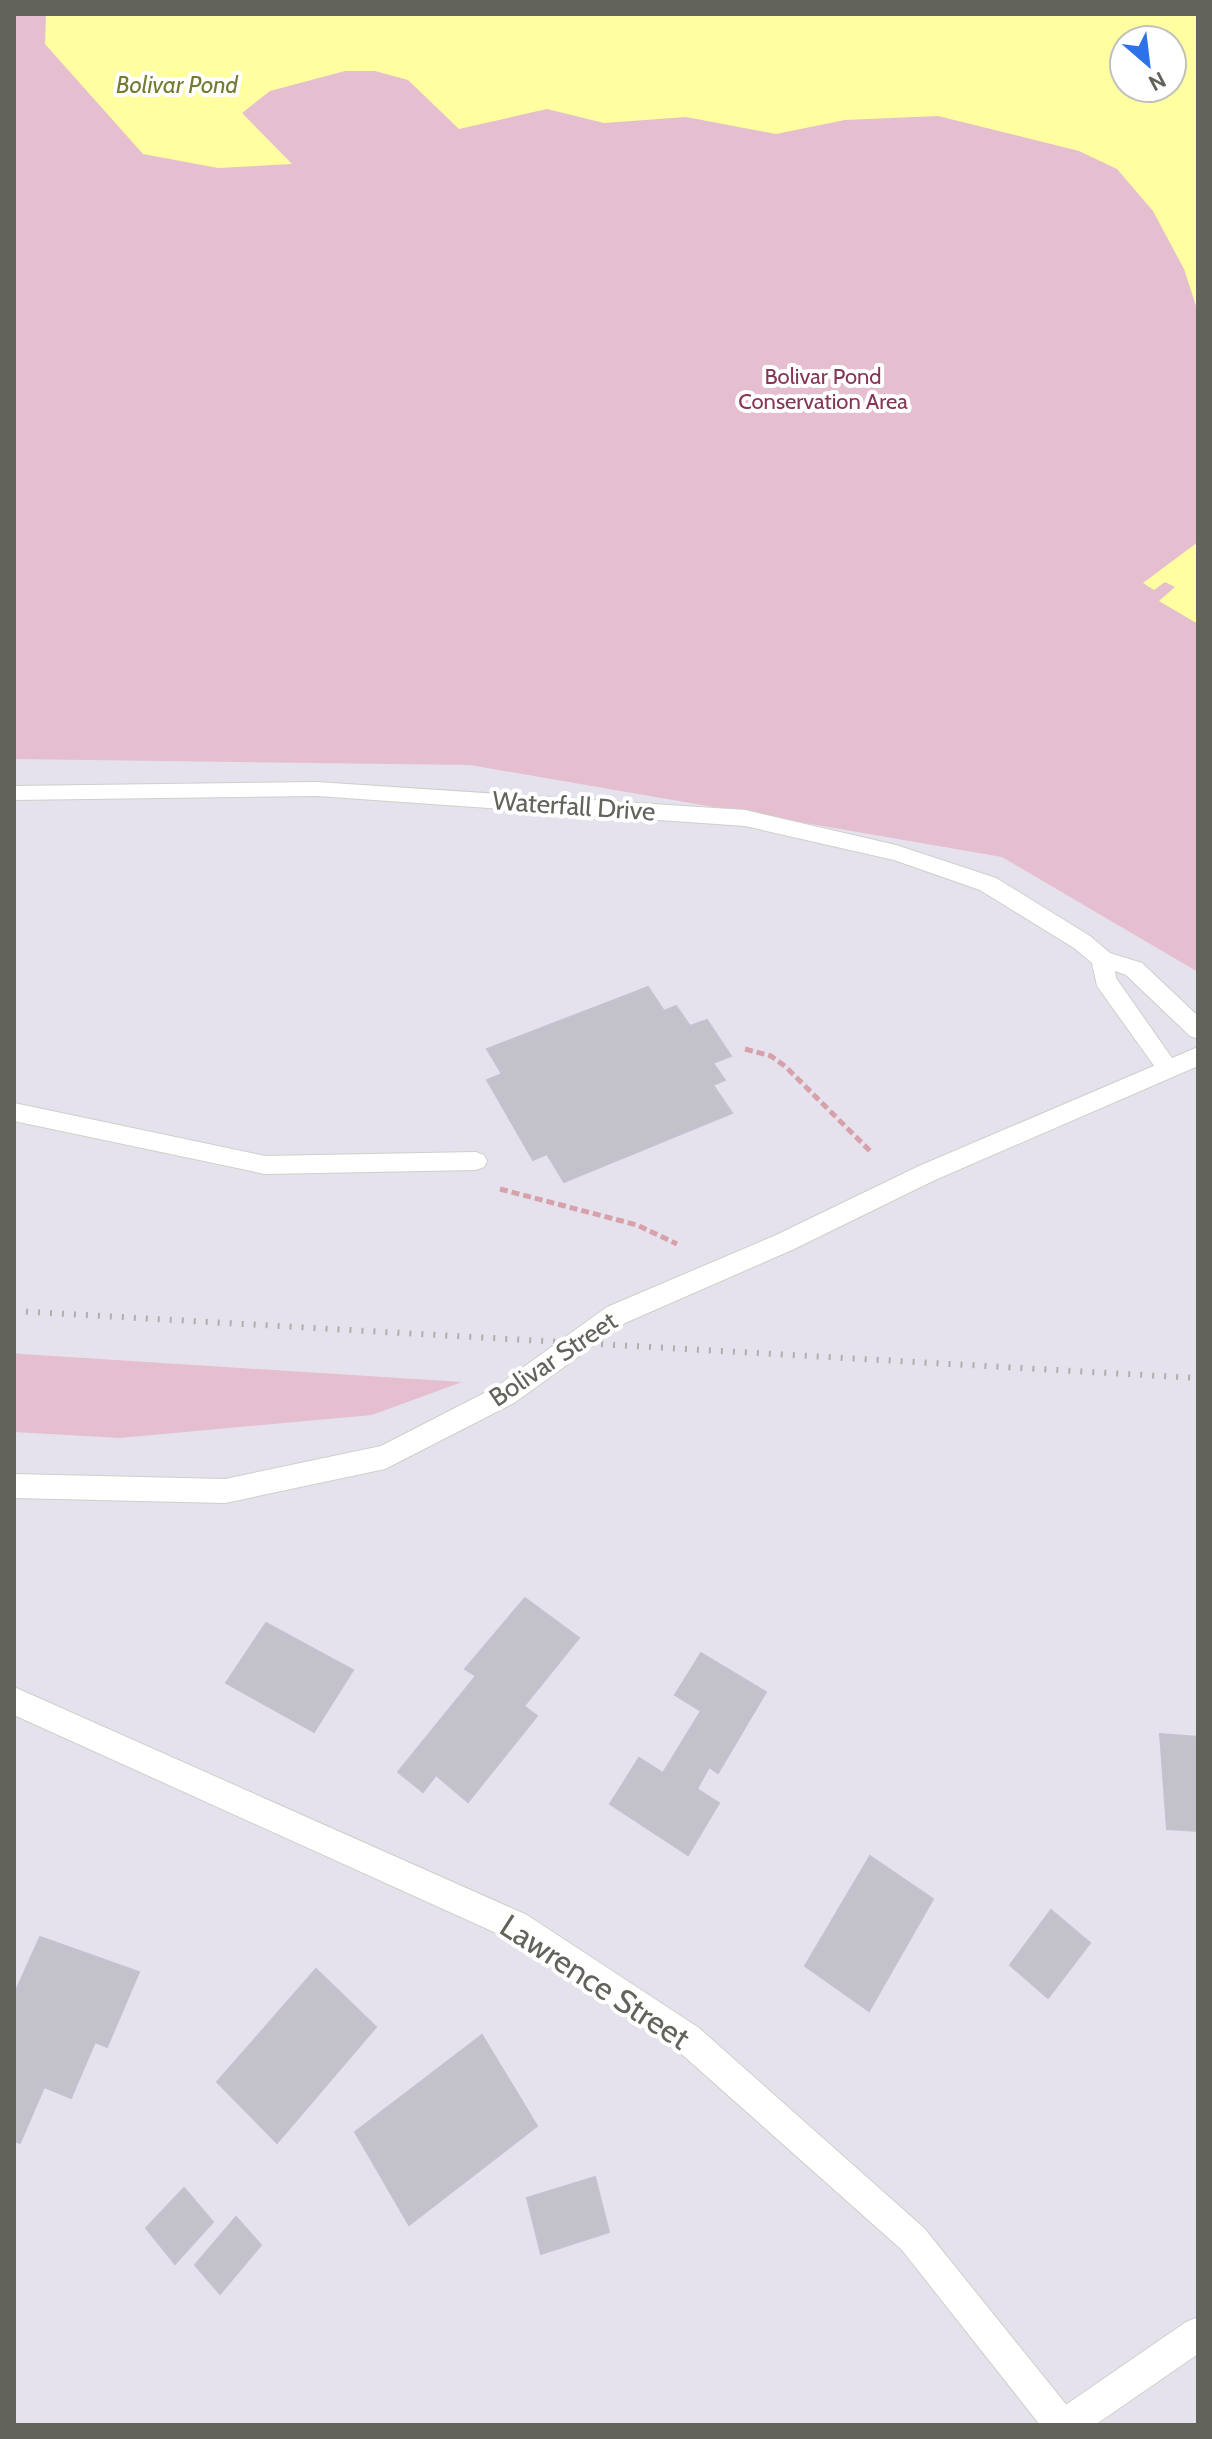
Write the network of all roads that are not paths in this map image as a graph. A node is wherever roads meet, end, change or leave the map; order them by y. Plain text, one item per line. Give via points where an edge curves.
1 (14, 793) edge
2 (1102, 959) junction
3 (1198, 1030) edge
4 (1198, 1056) edge
5 (1168, 1068) junction
6 (14, 1112) edge
7 (476, 1161) dead end
8 (14, 1486) edge
9 (14, 1701) edge
10 (1198, 2334) edge
11 (1063, 2425) edge

1 - 2 street, Waterfall Drive via 317,789 745,818 896,853 988,884
2 - 3 street, Waterfall Drive via 1134,969
2 - 5 street via 1105,980
4 - 5 street, Bolivar Street
5 - 8 street, Bolivar Street via 616,1315 505,1395 385,1457 225,1491
6 - 7 lane via 265,1165
9 - 11 street, Lawrence Street via 516,1926 688,2039 913,2239
10 - 11 street

